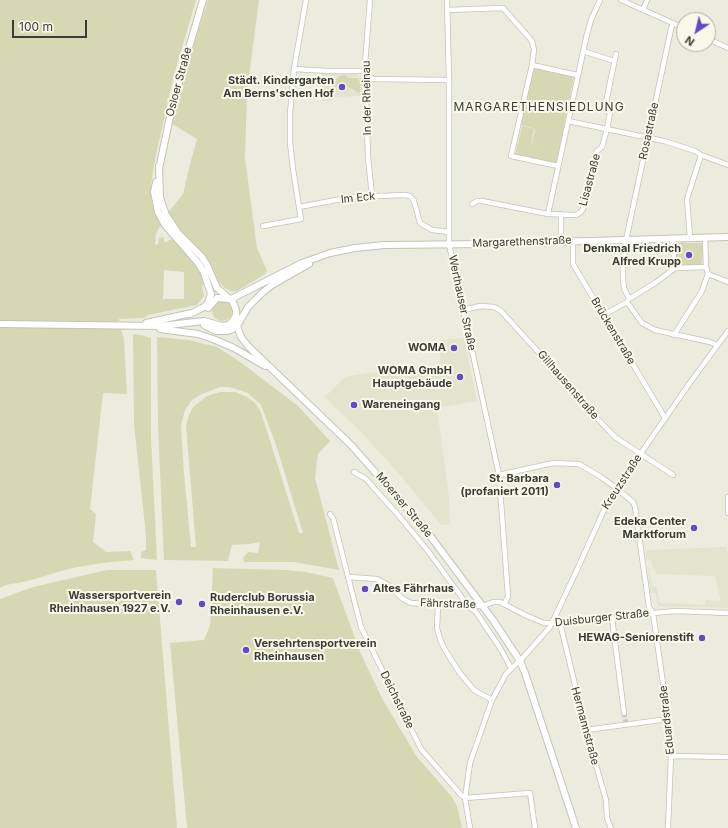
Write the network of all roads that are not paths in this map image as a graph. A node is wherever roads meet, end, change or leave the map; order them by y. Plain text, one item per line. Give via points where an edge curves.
1 (203, 0) edge
2 (306, 0) edge
3 (370, 0) edge
4 (447, 0) edge
5 (600, 0) edge
6 (622, 0) edge
7 (647, 0) edge
8 (447, 10) junction
9 (643, 10) junction
10 (673, 23) junction
11 (676, 24) edge
12 (716, 43) edge
13 (728, 48) edge
14 (583, 51) junction
15 (616, 54) dead end
16 (614, 61) junction
17 (532, 65) junction
18 (294, 69) junction
19 (366, 75) junction
20 (577, 75) junction
21 (449, 80) junction
22 (568, 121) junction
23 (607, 129) junction
24 (647, 138) junction
25 (701, 155) junction
26 (728, 165) edge
27 (159, 166) junction
28 (558, 166) junction
29 (372, 196) junction
30 (472, 204) dead end
31 (299, 207) junction
32 (548, 214) junction
33 (561, 214) junction
34 (263, 226) dead end
35 (449, 232) junction
36 (728, 237) edge
37 (672, 238) junction
38 (690, 238) junction
39 (705, 238) junction
40 (572, 240) junction
41 (626, 240) junction
42 (562, 241) junction
43 (449, 244) junction
44 (317, 259) junction
45 (706, 267) junction
46 (675, 268) junction
47 (708, 274) junction
48 (728, 282) edge
49 (230, 299) junction
50 (628, 300) junction
51 (464, 310) junction
52 (190, 314) junction
53 (236, 315) junction
54 (604, 315) junction
55 (195, 322) junction
56 (0, 324) edge
57 (135, 325) junction
58 (237, 326) junction
59 (728, 331) edge
60 (674, 335) junction
61 (717, 345) junction
62 (275, 372) junction
63 (665, 418) junction
64 (640, 454) junction
65 (354, 472) dead end
66 (499, 475) junction
67 (673, 475) dead end
68 (616, 488) junction
69 (728, 497) edge
70 (728, 513) edge
71 (330, 514) dead end
72 (349, 577) junction
73 (505, 603) junction
74 (438, 605) junction
75 (468, 606) junction
76 (483, 606) junction
77 (653, 612) junction
78 (728, 613) edge
79 (612, 618) junction
80 (551, 623) junction
81 (560, 623) junction
82 (518, 662) junction
83 (511, 668) junction
84 (492, 700) junction
85 (624, 713) tunnel mouth
86 (668, 719) junction
87 (586, 730) junction
88 (671, 756) junction
89 (728, 757) edge
90 (465, 798) junction
91 (470, 828) edge
92 (535, 828) edge
93 (576, 828) edge
94 (611, 828) edge
95 (668, 828) edge

1 - 27 main road, Osloer Straße via 177,90
2 - 18 street
3 - 19 street, In der Rheinau
4 - 8 street, Werthauser Straße
5 - 14 street via 591,20
6 - 9 street
7 - 9 street
8 - 17 street via 503,8 532,41
8 - 21 street, Werthauser Straße
9 - 10 street
10 - 11 street
10 - 24 street, Rosastraße
12 - 13 street
14 - 16 street
14 - 20 street
15 - 16 street, Lisastraße
16 - 23 street, Lisastraße via 606,102 610,117
17 - 20 street
17 - 28 street via 512,156
18 - 19 street via 362,71
18 - 31 street via 290,142
19 - 21 street via 373,79
19 - 29 street, In der Rheinau via 368,157
20 - 22 street
21 - 35 street, Werthauser Straße
22 - 23 street
22 - 28 street
23 - 24 street
23 - 33 street, Lisastraße via 603,144 595,155 583,209 576,214
24 - 25 street via 664,141
24 - 41 street, Rosastraße
25 - 26 street
25 - 38 street via 687,199
27 - 49 main road, Osloer Straße via 160,198 166,215 178,233 202,257 218,288
27 - 52 main road, Osloer Straße via 154,192 158,212 165,225 199,264 211,294 204,307
28 - 32 street
29 - 31 street, Im Eck
29 - 35 street, Im Eck via 410,196 414,201 420,223 432,230
30 - 32 street, Lisastraße via 482,201
31 - 34 street via 301,219
32 - 33 street, Lisastraße
33 - 42 street
35 - 43 street, Werthauser Straße
36 - 39 main road, Margarethenstraße
37 - 38 main road, Margarethenstraße
37 - 41 main road, Margarethenstraße
37 - 46 street
38 - 39 main road, Margarethenstraße
39 - 45 street
40 - 41 main road, Margarethenstraße
40 - 42 main road, Margarethenstraße
40 - 54 street, Brückenstraße via 573,264
41 - 50 street, Rosastraße via 623,280
42 - 43 main road, Margarethenstraße
43 - 44 main road, Margarethenstraße via 355,248 330,253
43 - 51 street, Werthauser Straße
44 - 49 main road, Margarethenstraße via 286,270
44 - 58 main road, Margarethenstraße via 262,292 248,307
45 - 46 street
45 - 47 street
46 - 50 street
47 - 48 street
47 - 60 street via 702,291
49 - 52 main road, Margarethenstraße via 217,298 203,311
49 - 53 main road
50 - 54 street
50 - 60 street, Rosastraße via 642,323 654,330
51 - 64 street, Gillhausenstraße via 480,306 494,307 501,311 615,437
51 - 66 street, Werthauser Straße
52 - 57 main road
53 - 55 main road via 228,325
53 - 58 main road
54 - 63 street, Brückenstraße
55 - 57 main road via 166,326
55 - 58 main road via 216,331 226,331
56 - 57 main road
57 - 62 main road, Moerser Straße via 198,334 213,339
58 - 62 main road, Moerser Straße via 248,346
59 - 61 street, Kreuzstraße
60 - 61 street, Rosastraße
61 - 63 street, Kreuzstraße
62 - 76 main road, Moerser Straße via 351,445 384,481 422,525
63 - 64 street, Kreuzstraße
64 - 67 street, Gillhausenstraße
64 - 68 street, Kreuzstraße
65 - 75 street via 366,479 399,516
66 - 68 street, Eduardstraße via 553,463 579,464
66 - 73 street, Werthauser Straße via 508,596
68 - 77 street, Eduardstraße via 633,502 635,507 650,607
68 - 80 street, Kreuzstraße
69 - 70 street
71 - 72 street, Deichstraße
72 - 74 street, Fährstraße via 377,579 388,585 403,600
72 - 90 street, Deichstraße via 361,627 400,709 421,749
73 - 76 street via 493,602
73 - 80 street, Duisburger Straße via 525,615 544,623
74 - 75 street, Fährstraße
74 - 84 street via 437,628 444,648 474,690
75 - 76 street, Fährstraße
75 - 83 street via 476,612
76 - 82 main road, Moerser Straße
77 - 78 street, Duisburger Straße
77 - 79 street, Duisburger Straße
77 - 86 street, Eduardstraße
79 - 81 street, Duisburger Straße
79 - 85 street
80 - 81 street, Duisburger Straße
80 - 82 street, Kreuzstraße
81 - 87 street, Hermannstraße
82 - 83 street
82 - 93 main road, Moerser Straße
83 - 84 street
84 - 90 street via 470,763
86 - 87 street
86 - 88 street, Eduardstraße
87 - 94 street, Hermannstraße via 606,800 607,818
88 - 89 street
88 - 95 street, Eduardstraße
90 - 91 street
90 - 92 street via 530,793

